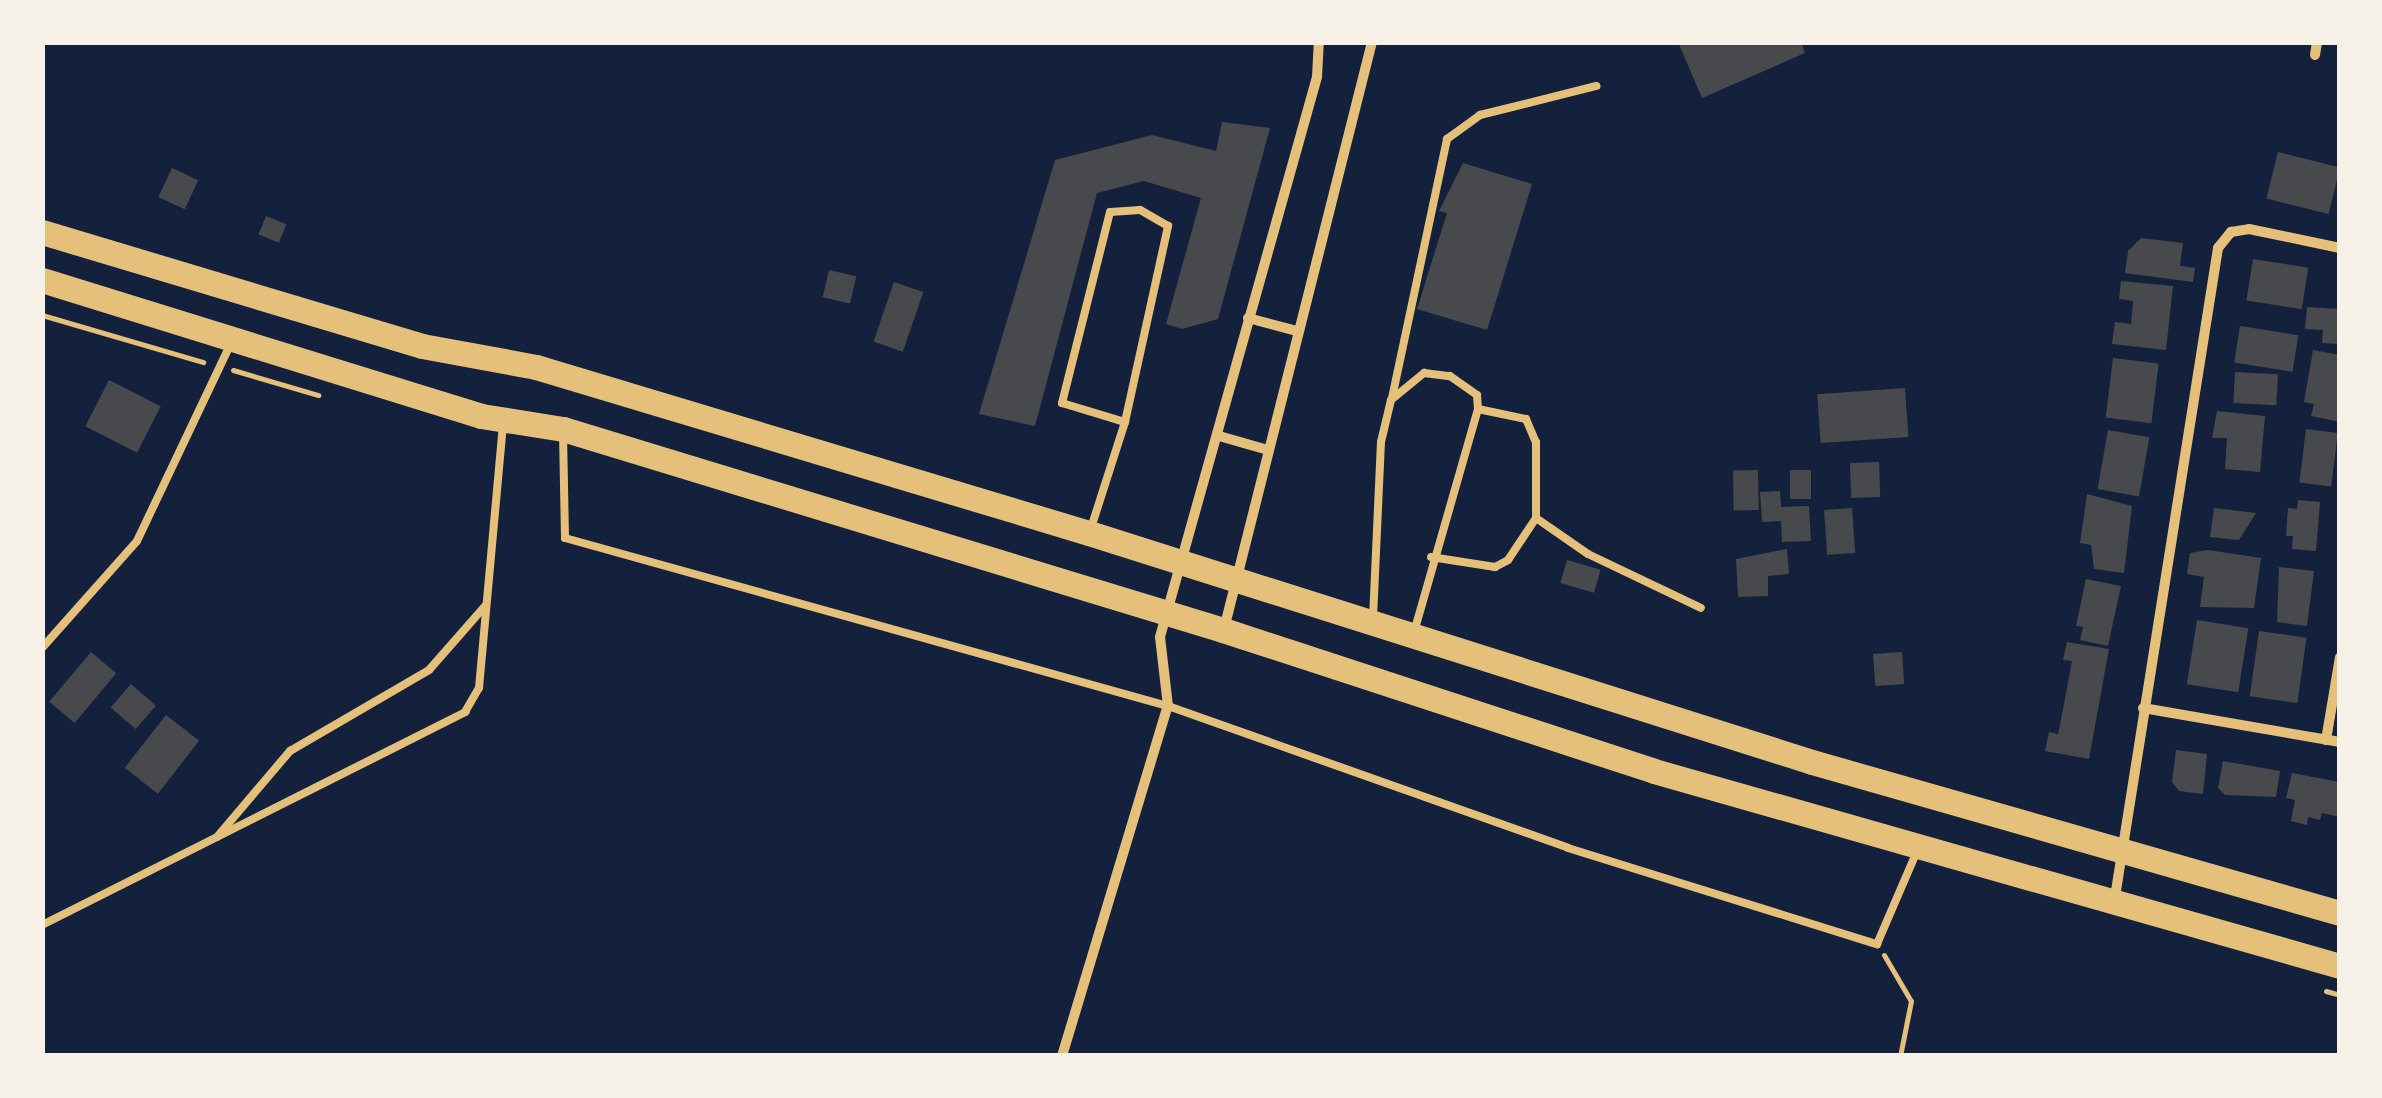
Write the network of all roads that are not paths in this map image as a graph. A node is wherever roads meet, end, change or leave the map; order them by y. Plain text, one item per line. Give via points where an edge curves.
1 (1320, 42) edge
2 (1372, 42) edge
3 (1596, 86) dead end
4 (42, 218) edge
5 (42, 232) edge
6 (71, 240) junction
7 (2340, 248) edge
8 (42, 280) edge
9 (1248, 318) junction
10 (1297, 331) junction
11 (231, 341) junction
12 (1391, 400) junction
13 (1478, 409) junction
14 (504, 418) junction
15 (1125, 422) junction
16 (563, 429) junction
17 (1219, 436) junction
18 (1268, 450) junction
19 (1536, 518) junction
20 (1090, 532) junction
21 (1432, 558) junction
22 (1182, 563) junction
23 (1238, 580) junction
24 (486, 605) junction
25 (1701, 608) dead end
26 (1168, 613) junction
27 (1372, 623) junction
28 (1224, 630) junction
29 (1413, 635) junction
30 (42, 648) edge
31 (2340, 657) edge
32 (1168, 706) junction
33 (2143, 708) junction
34 (2326, 740) junction
35 (2340, 742) edge
36 (214, 840) junction
37 (1919, 844) junction
38 (2124, 848) junction
39 (2116, 897) junction
40 (2340, 913) edge
41 (43, 923) edge
42 (2340, 966) edge
43 (1062, 1056) edge

1 - 9 street via 1317,77
2 - 10 street
3 - 12 lane via 1480,116 1447,139
4 - 6 highway
5 - 6 highway
6 - 20 highway via 422,346 536,367
7 - 33 street via 2249,230 2231,232 2218,248
8 - 11 highway
9 - 10 street
9 - 17 street
10 - 18 street
11 - 14 highway
11 - 30 lane via 137,541
12 - 13 lane via 1424,373 1468,384
12 - 27 lane via 1381,442
13 - 19 lane via 1526,419 1536,442
13 - 21 lane
14 - 16 highway
14 - 24 lane
15 - 15 lane via 1168,226 1140,210 1110,212 1062,402
15 - 20 lane
16 - 26 highway
16 - 32 lane via 565,538
17 - 18 street
17 - 22 street
18 - 23 street
19 - 21 lane via 1496,568
19 - 25 lane via 1588,554
20 - 22 highway
21 - 29 lane
22 - 23 highway
22 - 26 street
23 - 27 highway
23 - 28 street
24 - 36 lane via 429,670 290,750
24 - 36 lane via 479,688 452,724
26 - 28 highway
26 - 32 street via 1160,637
27 - 29 highway
28 - 37 highway via 1654,770
29 - 38 highway via 1812,762
31 - 34 street
32 - 37 lane via 1568,848 1877,944
32 - 43 street
33 - 34 street
33 - 38 street
34 - 35 street
36 - 41 lane
37 - 39 highway
38 - 39 street
38 - 40 highway
39 - 42 highway

